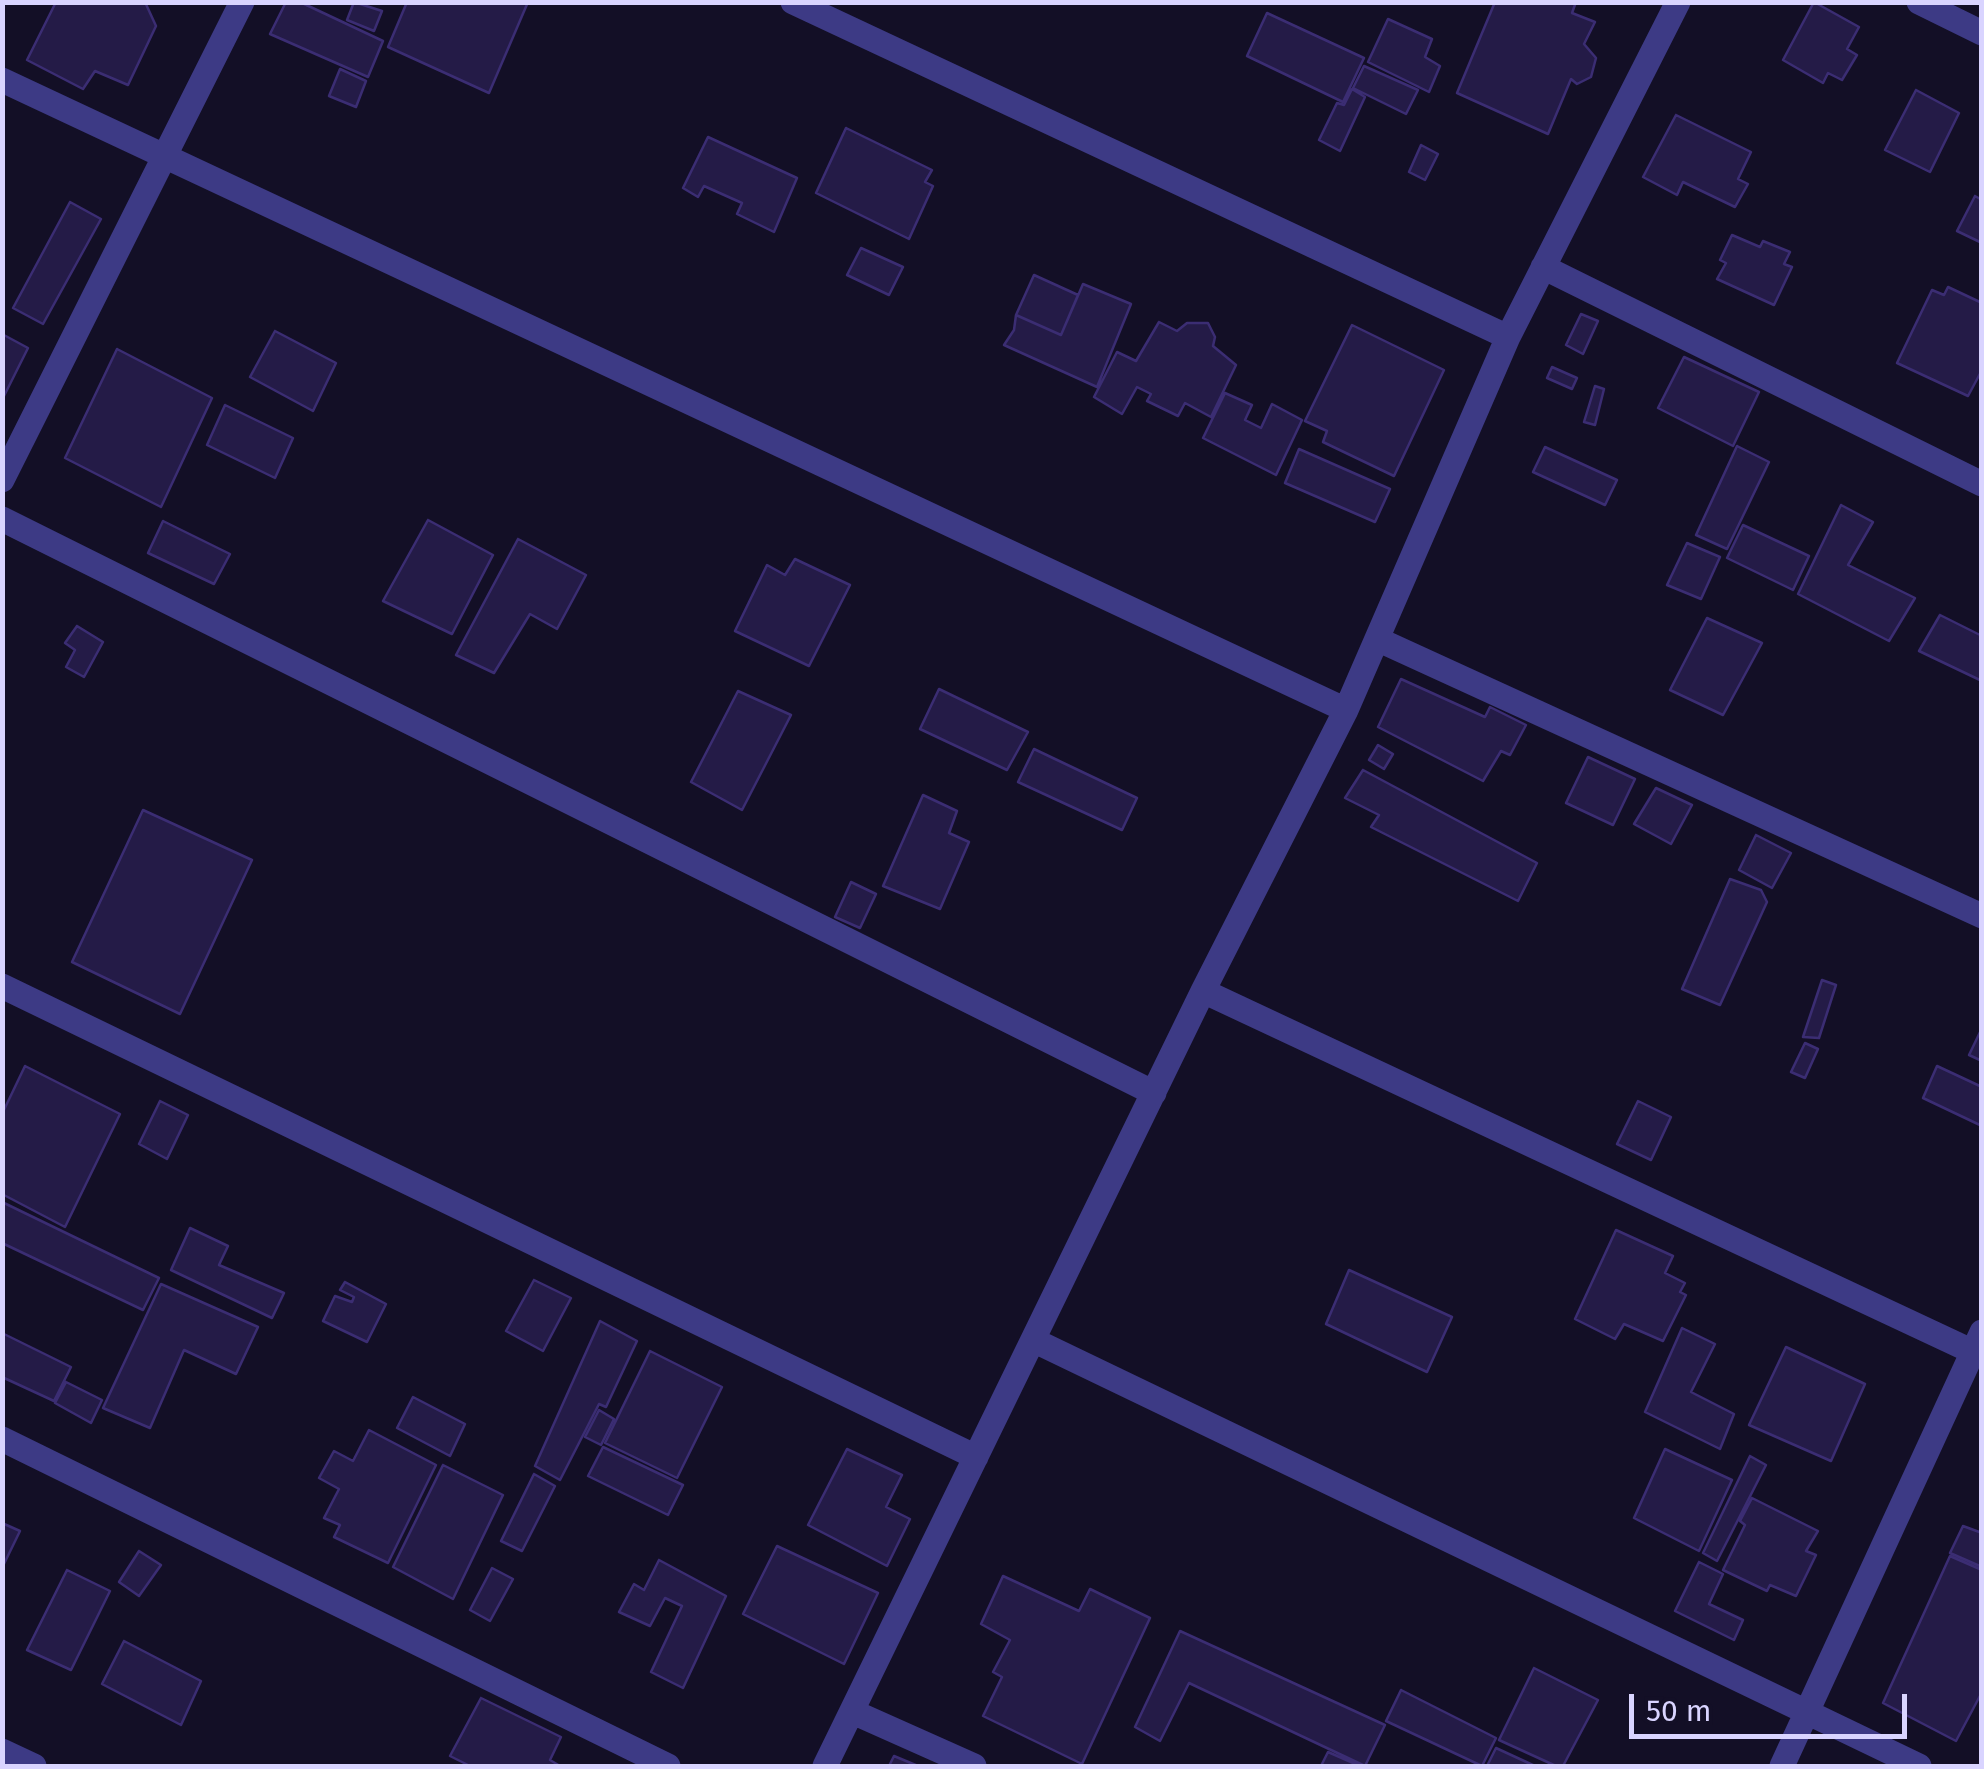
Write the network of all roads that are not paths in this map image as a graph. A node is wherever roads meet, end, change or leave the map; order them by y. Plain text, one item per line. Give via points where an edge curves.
1 (242, 2) edge
2 (793, 2) edge
3 (1678, 2) edge
4 (1920, 2) edge
5 (1982, 33) edge
6 (2, 80) edge
7 (162, 156) junction
8 (1543, 267) junction
9 (1508, 337) junction
10 (2, 480) edge
11 (1982, 484) edge
12 (2, 519) edge
13 (1379, 640) junction
14 (1346, 710) junction
15 (1982, 916) edge
16 (2, 986) edge
17 (1203, 992) junction
18 (1154, 1093) junction
19 (1033, 1340) junction
20 (1978, 1347) edge
21 (2, 1439) edge
22 (976, 1457) junction
23 (854, 1712) junction
24 (1806, 1714) junction
25 (2, 1751) edge
26 (34, 1766) edge
27 (668, 1766) edge
28 (826, 1766) edge
29 (974, 1766) edge
30 (1782, 1766) edge
31 (1919, 1766) edge

1 - 7 street
2 - 9 street
3 - 8 street
4 - 5 street
6 - 7 street
7 - 10 street
7 - 14 street
8 - 9 street
8 - 11 street
9 - 13 street
12 - 18 street
13 - 14 street
13 - 15 street
14 - 17 street
16 - 22 street
17 - 18 street
17 - 20 street
18 - 19 street
19 - 22 street
19 - 24 street
20 - 24 street
21 - 27 street
22 - 23 street
23 - 28 street
23 - 29 street
24 - 30 street
24 - 31 street
25 - 26 street

